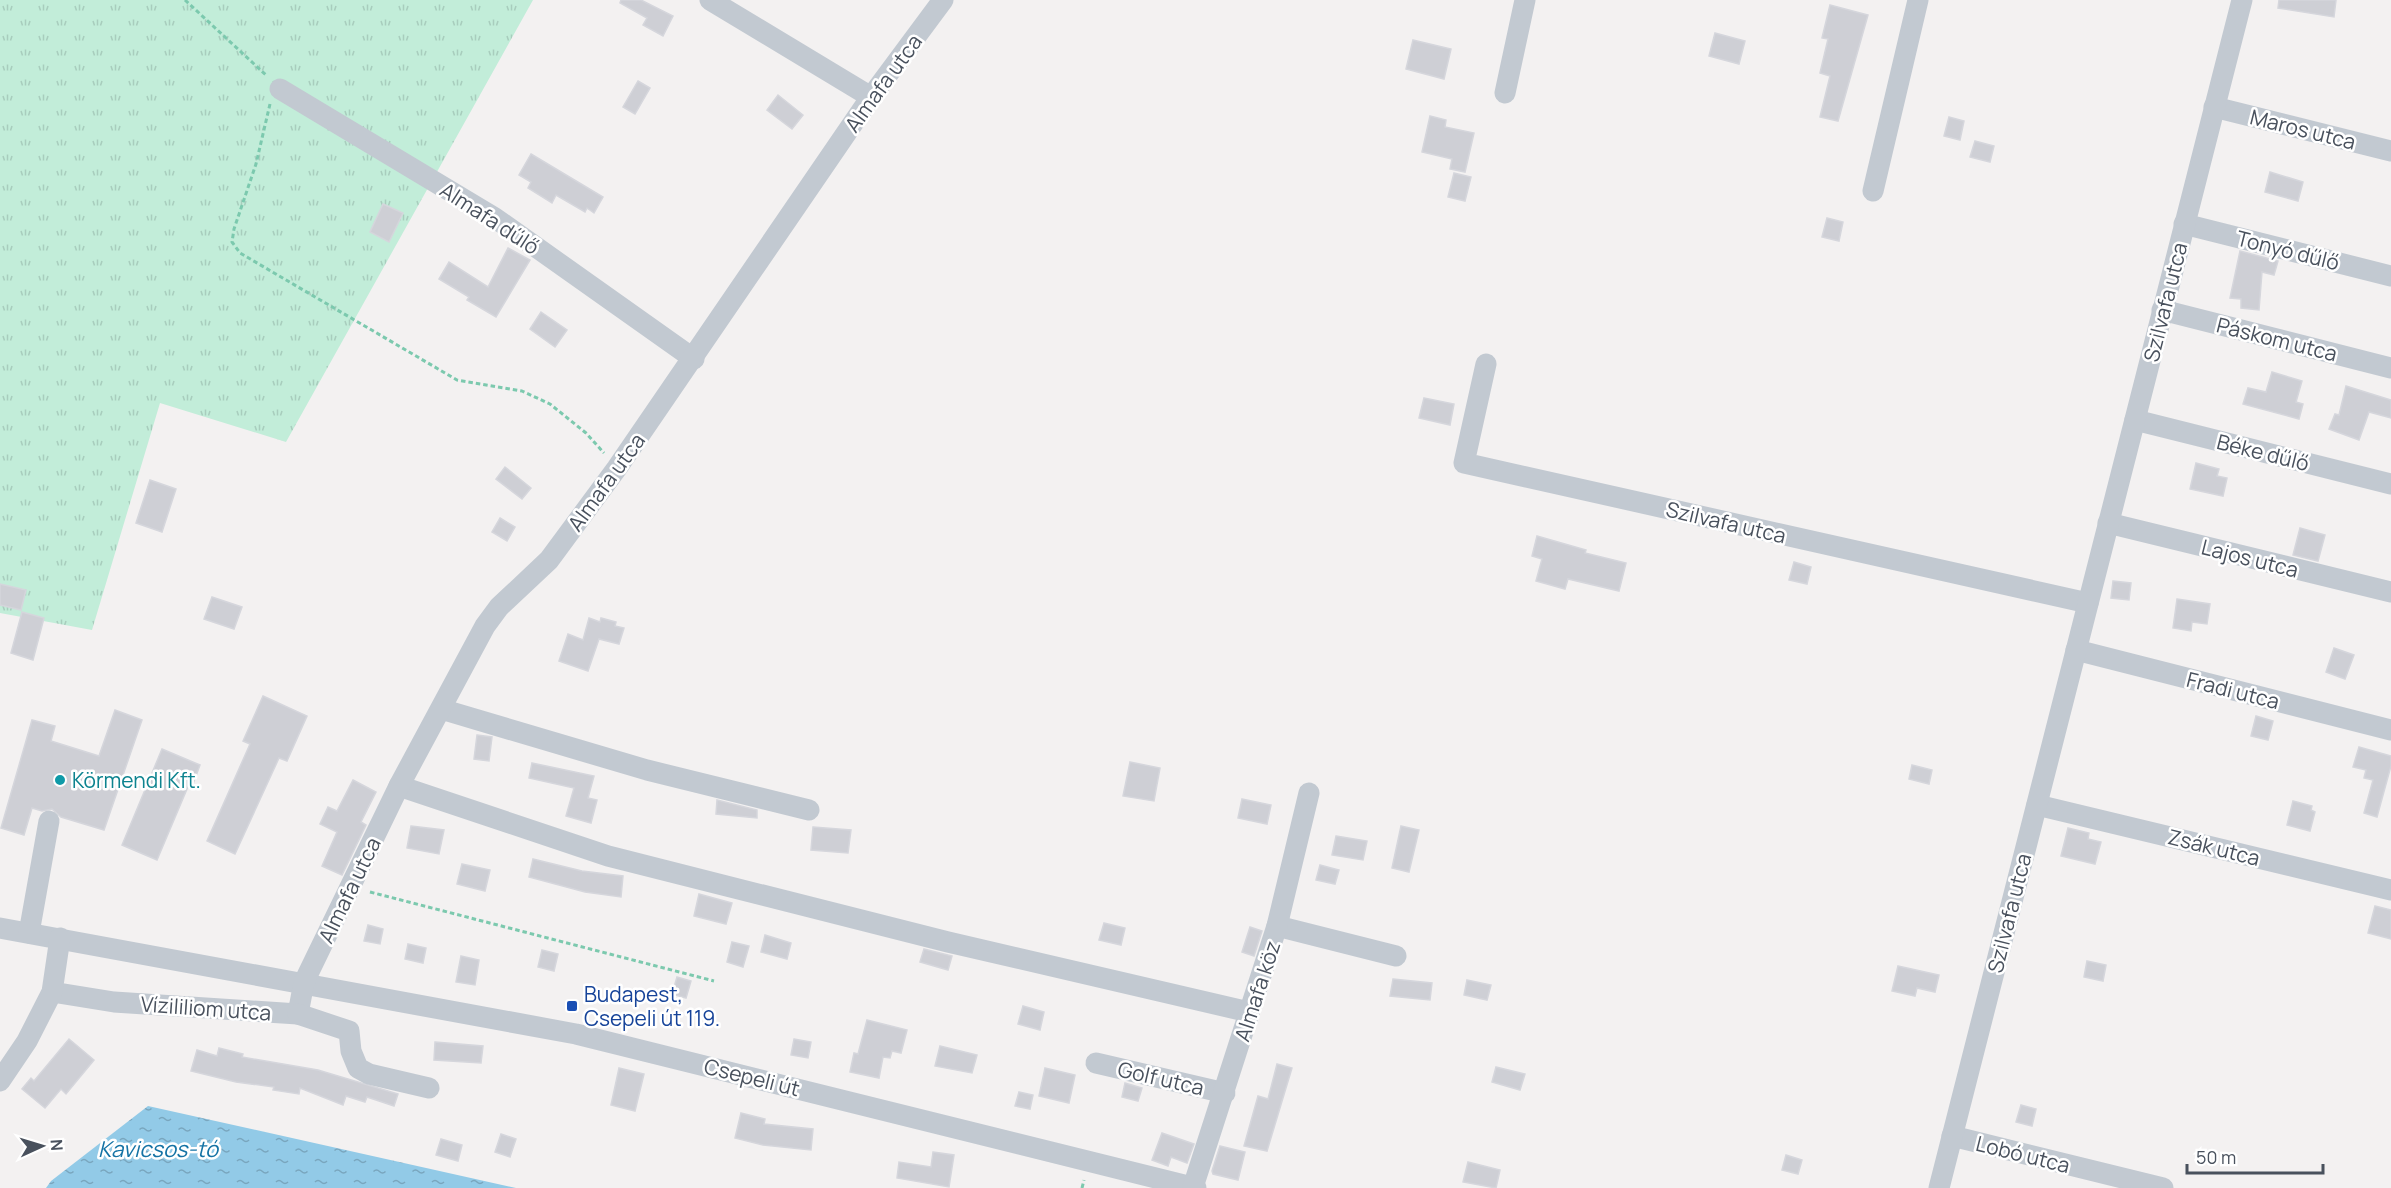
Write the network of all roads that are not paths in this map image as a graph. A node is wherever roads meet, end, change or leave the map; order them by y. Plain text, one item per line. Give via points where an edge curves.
1 (710, 0) edge
2 (943, 0) edge
3 (1525, 0) edge
4 (1918, 0) edge
5 (2242, 0) edge
6 (280, 89) road end
7 (1505, 93) dead end
8 (871, 97) junction
9 (2214, 107) junction
10 (2391, 150) edge
11 (1873, 191) dead end
12 (2184, 224) junction
13 (2391, 276) edge
14 (2162, 310) junction
15 (694, 359) junction
16 (1486, 364) dead end
17 (2391, 368) edge
18 (2135, 420) junction
19 (2391, 484) edge
20 (2108, 523) junction
21 (2391, 592) edge
22 (2088, 603) junction
23 (2076, 650) junction
24 (441, 708) junction
25 (2391, 730) edge
26 (399, 786) junction
27 (1309, 793) dead end
28 (2037, 805) junction
29 (809, 810) dead end
30 (49, 820) dead end
31 (2391, 890) edge
32 (1277, 926) junction
33 (0, 928) edge
34 (29, 933) junction
35 (60, 938) junction
36 (1396, 956) dead end
37 (304, 982) junction
38 (52, 992) junction
39 (1249, 1012) junction
40 (298, 1014) junction
41 (1096, 1063) dead end
42 (0, 1082) edge
43 (429, 1088) dead end
44 (1225, 1093) junction
45 (1952, 1137) junction
46 (1194, 1188) edge
47 (1939, 1188) edge
48 (2163, 1188) edge

1 - 8 street
2 - 8 street, Almafa utca
3 - 7 street
4 - 11 street
5 - 9 street, Szilvafa utca
6 - 15 street, Almafa dűlő via 495,218
8 - 15 street, Almafa utca
9 - 10 street, Maros utca
9 - 12 street, Szilvafa utca
12 - 13 street, Tonyó dűlő
12 - 14 street, Szilvafa utca
14 - 17 street, Páskom utca
14 - 18 street, Szilvafa utca
15 - 24 street, Almafa utca via 549,560 499,607
16 - 22 street, Szilvafa utca via 1464,463
18 - 19 street, Béke dűlő
18 - 20 street, Szilvafa utca
20 - 21 street, Lajos utca
20 - 22 street, Szilvafa utca
22 - 23 street, Szilvafa utca
23 - 25 street, Fradi utca
23 - 28 street, Szilvafa utca
24 - 26 street, Almafa utca
24 - 29 street via 647,770
26 - 37 street, Almafa utca
26 - 39 street via 608,856 948,942
27 - 32 street, Almafa köz
28 - 31 street, Zsák utca
28 - 45 street, Szilvafa utca
30 - 34 street
32 - 36 street
32 - 39 street, Almafa köz
33 - 34 street, Csepeli út
34 - 35 street, Csepeli út
35 - 37 street, Csepeli út
35 - 38 street
37 - 40 street, Vízililiom utca
37 - 46 street, Csepeli út via 576,1034
38 - 40 street, Vízililiom utca via 114,1002
38 - 42 street
39 - 44 street, Almafa köz
40 - 43 street, Vízililiom utca via 349,1031 358,1068
41 - 44 street, Golf utca
44 - 46 street, Almafa köz
45 - 47 street, Szilvafa utca
45 - 48 street, Lobó utca

